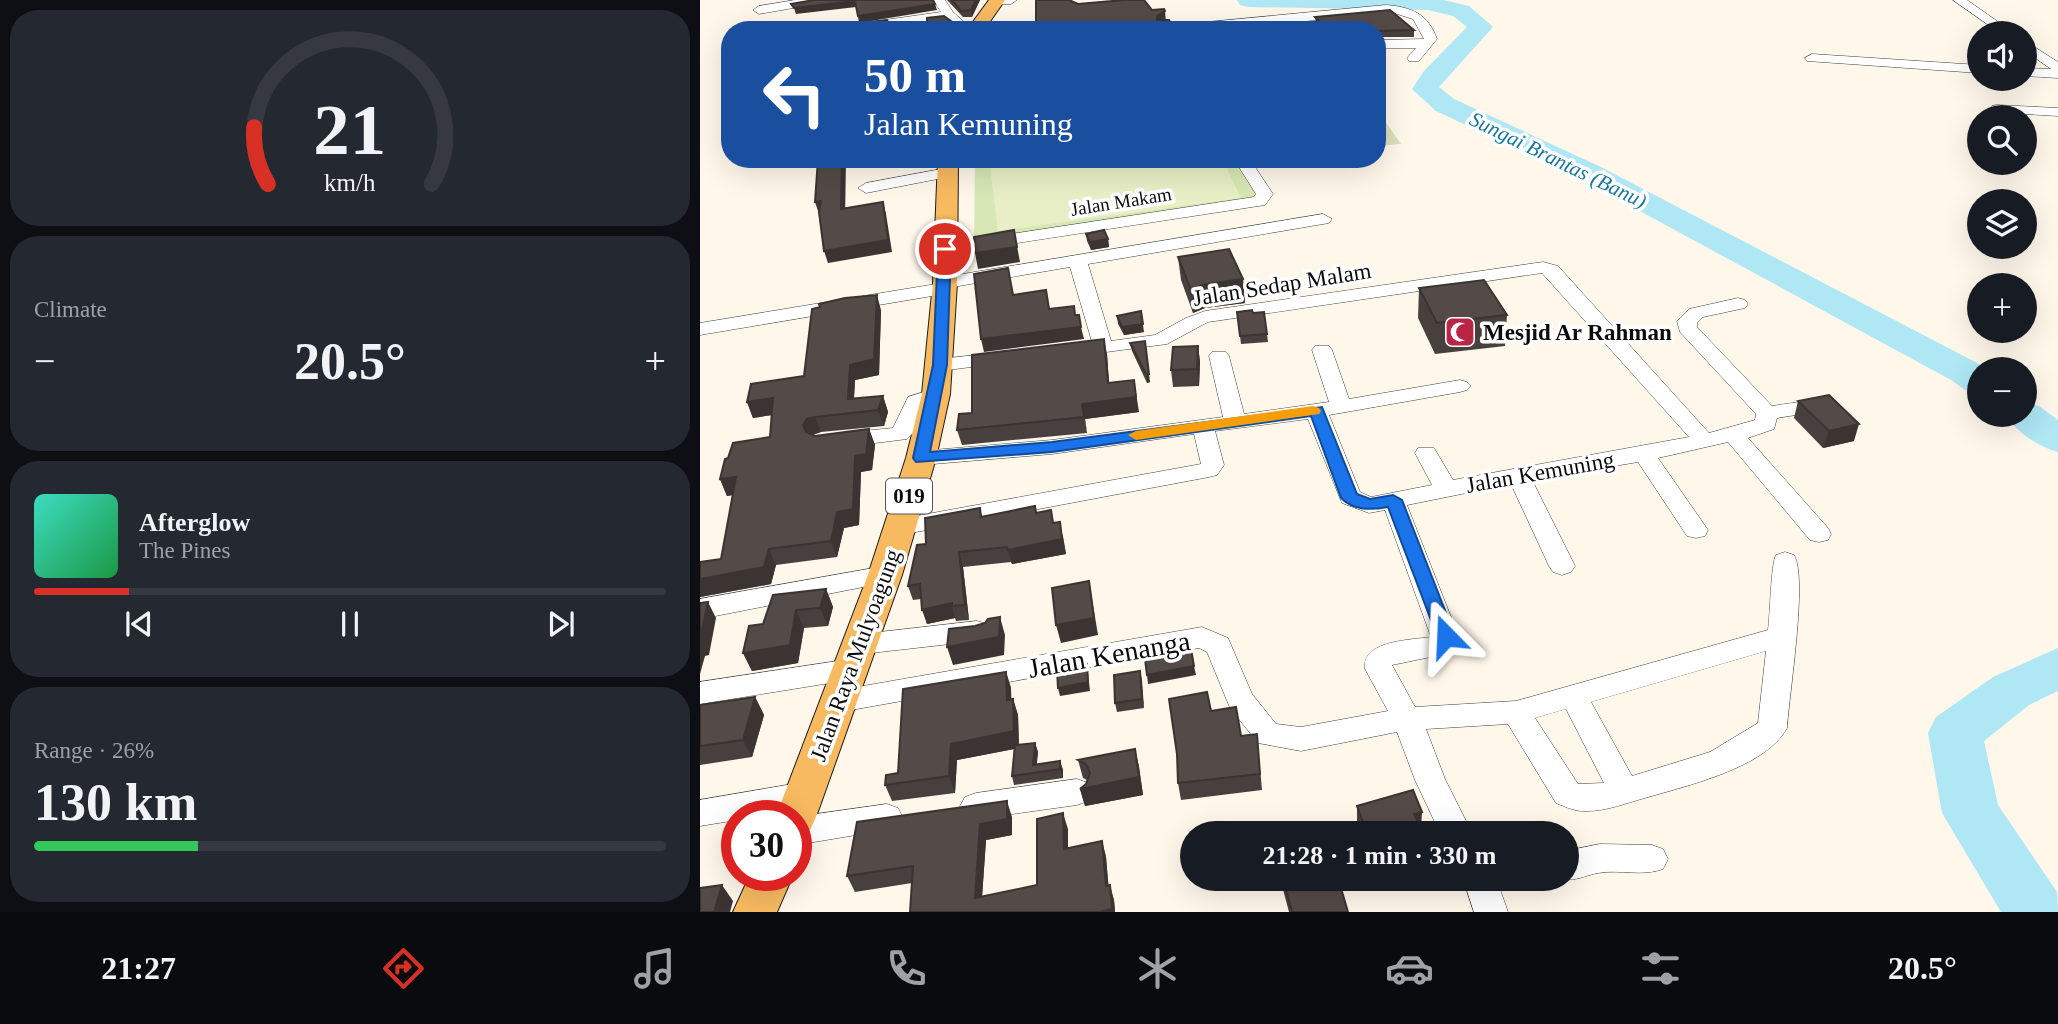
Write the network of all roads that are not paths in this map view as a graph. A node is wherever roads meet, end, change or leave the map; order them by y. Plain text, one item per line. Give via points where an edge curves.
1 (816, 0) edge
2 (939, 0) edge
3 (1959, 0) edge
4 (1001, 1) edge
5 (759, 10) dead end
6 (949, 15) junction
7 (1293, 18) junction
8 (911, 21) edge
9 (956, 21) edge
10 (983, 21) edge
11 (1261, 21) edge
12 (1295, 21) edge
13 (1990, 21) edge
14 (1386, 43) edge
15 (1427, 44) junction
16 (2037, 53) edge
17 (1414, 58) dead end
18 (1812, 58) dead end
19 (1967, 68) edge
20 (2058, 68) edge
21 (2037, 73) edge
22 (2058, 74) edge
23 (2037, 111) edge
24 (2058, 112) edge
25 (940, 168) edge
26 (947, 168) edge
27 (1247, 168) edge
28 (866, 188) dead end
29 (1323, 219) dead end
30 (945, 249) junction
31 (1078, 262) junction
32 (944, 286) junction
33 (1738, 304) dead end
34 (700, 329) edge
35 (1103, 347) junction
36 (1322, 350) dead end
37 (1062, 351) edge
38 (1021, 356) edge
39 (1219, 356) dead end
40 (938, 380) junction
41 (1460, 386) dead end
42 (1342, 406) junction
43 (1813, 406) edge
44 (1316, 411) junction
45 (1768, 413) junction
46 (1235, 421) junction
47 (1203, 426) junction
48 (1732, 433) junction
49 (1703, 439) junction
50 (822, 442) edge
51 (1426, 453) dead end
52 (1644, 454) junction
53 (921, 458) junction
54 (1518, 475) junction
55 (1446, 489) junction
56 (1393, 500) junction
57 (900, 527) junction
58 (1696, 530) dead end
59 (1819, 534) dead end
60 (1785, 561) dead end
61 (1562, 566) dead end
62 (885, 575) junction
63 (700, 610) edge
64 (980, 631) edge
65 (1781, 637) junction
66 (857, 657) junction
67 (700, 693) edge
68 (1572, 694) junction
69 (839, 701) junction
70 (1516, 712) junction
71 (1407, 719) junction
72 (1624, 791) junction
73 (1077, 792) dead end
74 (803, 800) edge
75 (721, 812) edge
76 (700, 813) edge
77 (1450, 821) edge
78 (812, 829) edge
79 (1652, 859) dead end
80 (1579, 863) edge
81 (765, 891) edge
82 (1486, 891) edge
83 (755, 912) edge
84 (1491, 912) edge

1 - 5 street
2 - 6 street
3 - 13 street
4 - 10 main road
6 - 8 street
6 - 9 street
7 - 11 street
7 - 12 street
7 - 15 street via 1404,9 1427,29 1432,39
14 - 15 street
15 - 17 street
16 - 20 street
18 - 19 street
21 - 22 street
23 - 24 street
25 - 28 street
26 - 30 main road, Jalan Raya Mulyoagung / 019
27 - 30 street, Jalan Makam via 1265,194 1259,201
29 - 31 street
30 - 32 main road, Jalan Raya Mulyoagung / 019
31 - 32 street
31 - 35 street
32 - 34 street
32 - 40 main road, Jalan Raya Mulyoagung / 019
33 - 45 street via 1696,313 1686,321 1687,328
35 - 37 street, Jalan Sedap Malam
35 - 49 street, Jalan Sedap Malam via 1161,339 1205,317 1531,268 1552,270
36 - 42 street
38 - 40 street
39 - 46 street
40 - 50 street via 914,401 905,430 899,434
40 - 53 main road, Jalan Raya Mulyoagung / 019
41 - 42 street
42 - 44 street
43 - 45 street, Jalan Kemuning
44 - 46 street
44 - 56 street, Jalan Kemuning via 1350,498 1369,505
45 - 48 street, Jalan Kemuning via 1760,428
46 - 47 street
47 - 53 street via 1052,447
47 - 57 street via 1213,465 1209,470
48 - 49 street, Jalan Kemuning
48 - 59 street
49 - 52 street, Jalan Kemuning
51 - 55 street
52 - 54 street, Jalan Kemuning
52 - 58 street
53 - 57 main road, Jalan Raya Mulyoagung / 019
54 - 55 street, Jalan Kemuning
54 - 61 street
55 - 56 street, Jalan Kemuning
56 - 71 street via 1446,636 1440,646 1386,655 1378,662
57 - 62 main road, Jalan Raya Mulyoagung / 019
60 - 65 street
62 - 63 street
62 - 66 main road, Jalan Raya Mulyoagung / 019
64 - 66 street
65 - 68 street, Jalan Kenanga
65 - 72 street via 1772,728 1733,757
66 - 67 street
66 - 69 main road, Jalan Raya Mulyoagung / 019
68 - 70 street, Jalan Kenanga
68 - 72 street
69 - 71 street, Jalan Kenanga via 1202,637 1218,645 1240,700 1268,734 1301,739
69 - 74 main road, Jalan Raya Mulyoagung / 019
70 - 71 street, Jalan Kenanga
70 - 72 street via 1567,794 1592,799
71 - 77 street
73 - 78 street
75 - 76 street
79 - 80 street via 1600,858
81 - 83 main road
82 - 84 street

